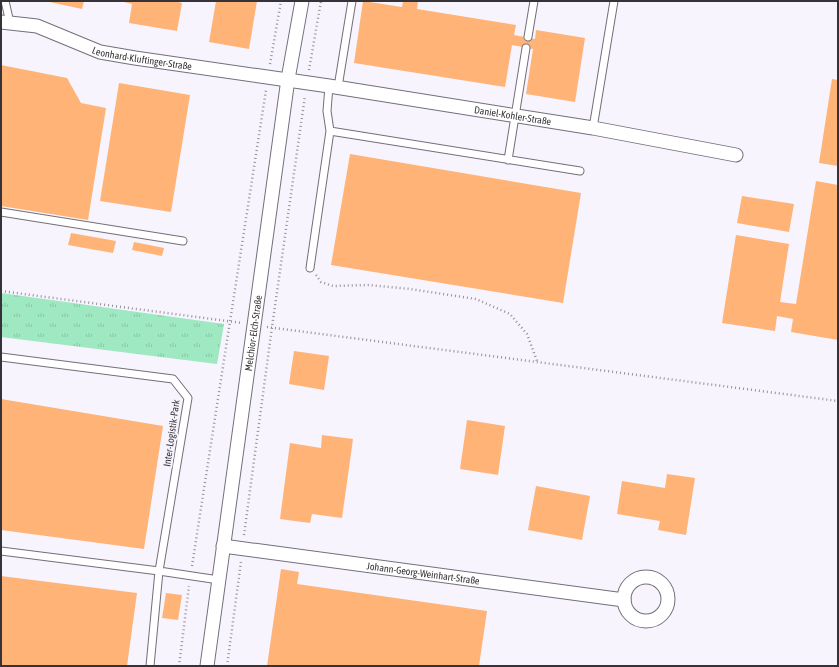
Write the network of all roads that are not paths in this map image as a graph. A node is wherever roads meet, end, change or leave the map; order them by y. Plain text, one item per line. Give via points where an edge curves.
1 (5, 1) edge
2 (302, 1) edge
3 (352, 1) edge
4 (534, 1) edge
5 (614, 1) edge
6 (5, 23) edge
7 (528, 37) dead end
8 (526, 48) dead end
9 (288, 79) junction
10 (334, 87) junction
11 (515, 116) junction
12 (593, 128) junction
13 (330, 131) junction
14 (736, 155) dead end
15 (508, 160) junction
16 (580, 171) dead end
17 (1, 212) edge
18 (183, 241) dead end
19 (310, 268) road end
20 (1, 357) edge
21 (223, 546) junction
22 (1, 551) edge
23 (159, 571) junction
24 (219, 580) junction
25 (624, 600) dead end
26 (150, 666) edge
27 (207, 666) edge

1 - 6 lane
2 - 9 street, Melchior-Elch-Straße
3 - 10 lane
4 - 7 lane
5 - 12 lane
6 - 9 street, Leonhard-Kluftinger-Straße via 37,26 100,52
8 - 11 lane
9 - 10 street, Daniel-Kohler-Straße
9 - 21 street, Melchior-Elch-Straße
10 - 11 street, Daniel-Kohler-Straße
10 - 13 lane via 327,110
11 - 12 street, Daniel-Kohler-Straße
11 - 15 lane
12 - 14 street, Daniel-Kohler-Straße
13 - 15 lane
13 - 19 lane
15 - 16 lane
17 - 18 lane
20 - 23 lane, Inter-Logistik-Park via 173,379 188,398
21 - 24 street, Melchior-Elch-Straße
21 - 25 street, Johann-Georg-Weinhart-Straße
22 - 23 lane
23 - 24 lane
23 - 26 lane, Inter-Logistik-Park
24 - 27 street, Melchior-Elch-Straße

